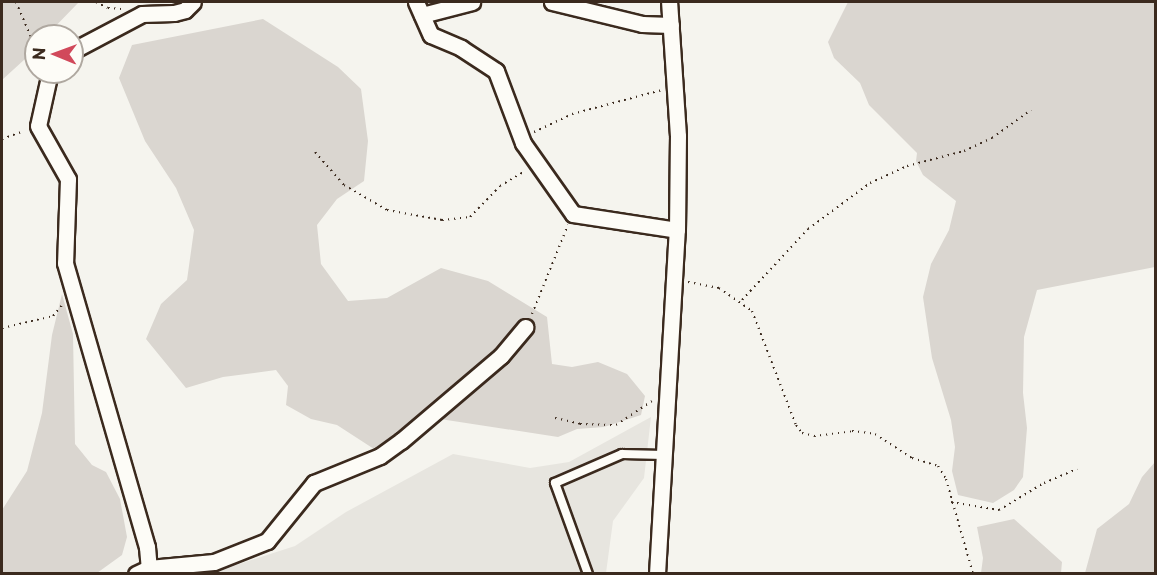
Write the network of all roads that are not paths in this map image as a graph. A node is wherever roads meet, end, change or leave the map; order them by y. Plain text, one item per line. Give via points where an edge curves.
1 (193, 2) edge
2 (465, 2) edge
3 (552, 2) edge
4 (669, 2) edge
5 (419, 8) edge
6 (671, 25) junction
7 (84, 45) edge
8 (47, 84) edge
9 (677, 230) junction
10 (525, 327) road end
11 (665, 455) junction
12 (143, 571) edge
13 (588, 573) edge
14 (657, 573) edge

1 - 7 street via 174,13 142,14
2 - 5 street
3 - 6 street via 642,24
4 - 6 street
5 - 9 street via 431,35 461,48 496,71 520,137 536,167 573,214
6 - 9 street via 676,87
8 - 12 street via 38,126 68,179 65,262 147,547
9 - 11 street
10 - 12 street via 501,356 401,441 380,456 314,483 267,542 214,562
11 - 13 lane via 622,454 555,483
11 - 14 street

